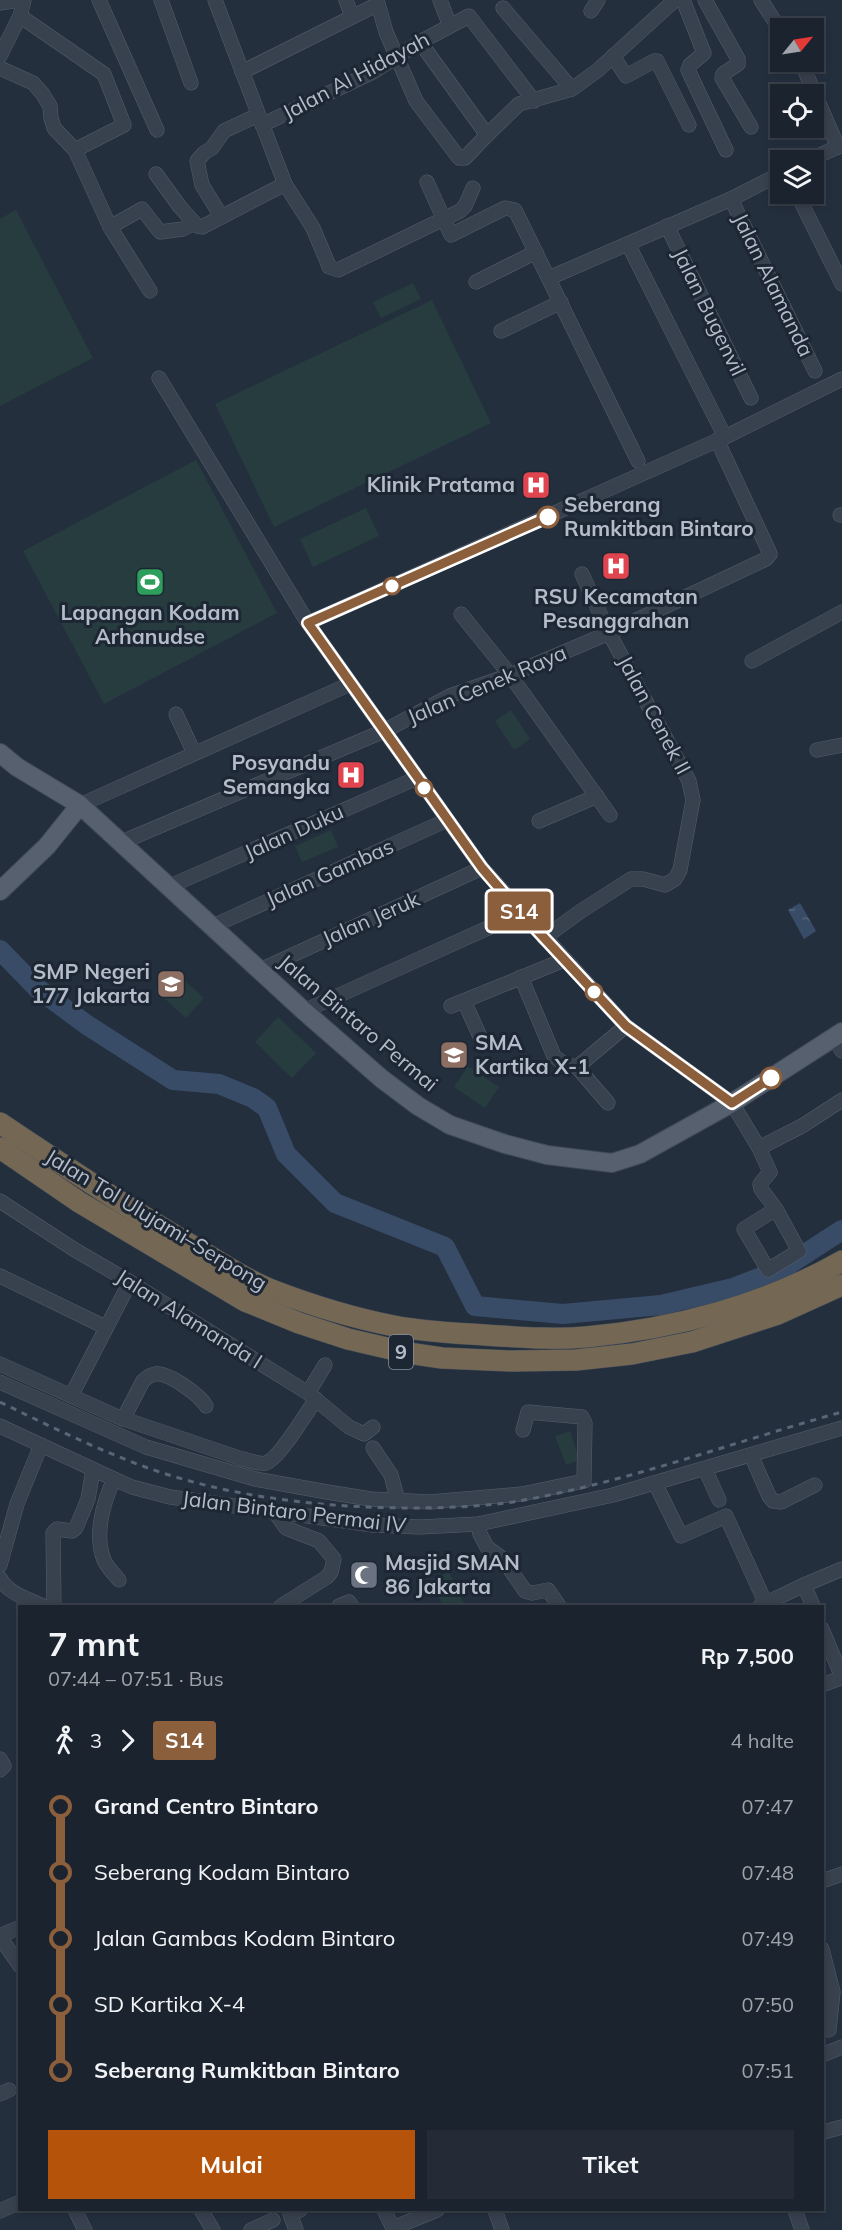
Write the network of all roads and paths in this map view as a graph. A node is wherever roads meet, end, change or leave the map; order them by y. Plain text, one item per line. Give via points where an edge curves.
1 (19, 0) edge
2 (24, 0) edge
3 (99, 0) edge
4 (161, 0) edge
5 (215, 0) edge
6 (346, 0) edge
7 (440, 0) edge
8 (675, 0) edge
9 (683, 0) edge
10 (705, 0) edge
11 (761, 0) edge
12 (378, 2) edge
13 (0, 3) edge
14 (504, 8) dead end
15 (20, 16) junction
16 (352, 17) junction
17 (772, 18) edge
18 (450, 26) junction
19 (420, 42) junction
20 (0, 56) edge
21 (397, 56) junction
22 (613, 56) junction
23 (0, 68) edge
24 (242, 72) junction
25 (806, 72) edge
26 (191, 83) dead end
27 (572, 89) junction
28 (534, 101) junction
29 (260, 120) junction
30 (689, 125) dead end
31 (751, 127) dead end
32 (157, 130) dead end
33 (487, 135) junction
34 (840, 146) edge
35 (75, 150) junction
36 (726, 150) dead end
37 (824, 153) edge
38 (156, 174) dead end
39 (770, 179) edge
40 (427, 182) dead end
41 (285, 184) junction
42 (473, 188) dead end
43 (731, 199) junction
44 (802, 204) edge
45 (221, 216) junction
46 (444, 219) junction
47 (194, 223) junction
48 (667, 226) junction
49 (110, 227) junction
50 (628, 244) junction
51 (536, 252) junction
52 (549, 278) junction
53 (476, 282) dead end
54 (842, 284) edge
55 (150, 291) dead end
56 (561, 302) junction
57 (501, 332) dead end
58 (815, 371) dead end
59 (159, 378) dead end
60 (842, 379) edge
61 (751, 398) dead end
62 (721, 439) junction
63 (638, 462) dead end
64 (582, 574) dead end
65 (842, 612) edge
66 (460, 614) dead end
67 (308, 623) junction
68 (609, 633) junction
69 (752, 661) dead end
70 (510, 675) junction
71 (350, 684) junction
72 (176, 714) dead end
73 (384, 731) junction
74 (842, 745) edge
75 (817, 750) dead end
76 (0, 753) edge
77 (195, 753) junction
78 (417, 778) junction
79 (597, 796) junction
80 (80, 805) junction
81 (610, 815) dead end
82 (447, 820) junction
83 (539, 821) dead end
84 (122, 842) junction
85 (482, 868) junction
86 (170, 886) junction
87 (0, 891) edge
88 (521, 913) junction
89 (213, 926) junction
90 (544, 938) junction
91 (564, 960) junction
92 (260, 970) junction
93 (521, 977) junction
94 (304, 1011) junction
95 (626, 1026) junction
96 (839, 1040) edge
97 (482, 1041) dead end
98 (577, 1066) junction
99 (842, 1100) edge
100 (608, 1103) dead end
101 (732, 1103) junction
102 (0, 1123) edge
103 (0, 1148) edge
104 (759, 1148) junction
105 (0, 1201) edge
106 (776, 1209) dead end
107 (842, 1261) edge
108 (0, 1276) edge
109 (130, 1281) junction
110 (842, 1285) edge
111 (105, 1327) junction
112 (0, 1364) edge
113 (325, 1365) dead end
114 (0, 1382) edge
115 (71, 1396) junction
116 (312, 1396) junction
117 (206, 1407) dead end
118 (123, 1419) junction
119 (374, 1427) dead end
120 (842, 1428) edge
121 (523, 1430) dead end
122 (2, 1431) edge
123 (40, 1445) junction
124 (373, 1449) dead end
125 (752, 1455) junction
126 (705, 1469) junction
127 (93, 1470) junction
128 (114, 1479) junction
129 (655, 1483) junction
130 (815, 1485) dead end
131 (719, 1500) dead end
132 (398, 1501) junction
133 (274, 1511) junction
134 (478, 1524) junction
135 (0, 1565) edge
136 (842, 1569) edge
137 (0, 1578) edge
138 (119, 1580) dead end
139 (804, 1586) junction
140 (41, 1605) edge
141 (54, 1605) edge
142 (283, 1605) edge
143 (558, 1605) edge
144 (763, 1605) edge
145 (813, 1605) edge
146 (824, 1634) edge
147 (842, 1677) edge
148 (824, 1684) edge
149 (0, 1759) edge
150 (0, 1770) edge
151 (842, 1874) edge
152 (824, 1880) edge
153 (18, 1928) edge
154 (0, 1937) edge
155 (824, 1957) edge
156 (18, 1963) edge
157 (829, 2030) dead end
158 (842, 2047) edge
159 (824, 2054) edge
160 (842, 2127) edge
161 (824, 2134) edge
162 (18, 2203) edge
163 (0, 2211) edge
164 (76, 2211) edge
165 (202, 2211) edge
166 (298, 2211) edge
167 (385, 2211) edge
168 (435, 2211) edge
169 (495, 2211) edge
170 (795, 2211) edge
171 (273, 2220) dead end
172 (394, 2229) edge
173 (85, 2230) edge
174 (213, 2230) edge
175 (250, 2230) edge
176 (296, 2230) edge
177 (502, 2230) edge
178 (802, 2230) edge

1 - 13 street
2 - 15 street
3 - 32 street
4 - 26 street
5 - 24 street
6 - 16 street
7 - 18 street
8 - 22 street
9 - 36 street via 704,53 688,70
10 - 31 street via 738,59 738,64 722,78
11 - 17 street
12 - 16 street
12 - 21 street
14 - 27 street
15 - 20 street
15 - 35 street via 104,74 124,125
16 - 24 street
18 - 19 street, Jalan Al Hidayah
18 - 28 street, Jalan Al Hidayah via 471,17
19 - 21 street, Jalan Al Hidayah
19 - 33 street
21 - 29 street, Jalan Al Hidayah via 373,72
21 - 33 street via 416,101 459,158 465,158
22 - 27 street
22 - 30 street via 626,76 657,61
23 - 35 street via 33,83 50,106 54,128
24 - 29 street
25 - 34 street
27 - 28 street
28 - 33 street via 519,104
29 - 41 street
29 - 45 street, Jalan Al Hidayah via 224,131 197,161 202,185
34 - 37 street
35 - 49 street
38 - 47 street
39 - 43 street
40 - 46 street
41 - 45 street
41 - 46 street via 313,228 329,266 338,270
42 - 46 street via 463,209
43 - 48 street
43 - 58 street, Jalan Alamanda
44 - 54 street
45 - 47 street via 202,227
46 - 51 street via 451,235 505,208 515,210
47 - 49 street via 160,232 142,209
48 - 50 street
48 - 61 street, Jalan Bugenvil
49 - 55 street
50 - 52 street
50 - 62 street
51 - 52 street
51 - 53 street
52 - 56 street
56 - 57 street
56 - 63 street
59 - 67 street
60 - 62 street
62 - 67 street
62 - 68 street, Jalan Cenek Raya via 770,554
64 - 68 street, Jalan Cenek II
65 - 69 street
66 - 70 street
67 - 71 street
68 - 70 street, Jalan Cenek Raya
68 - 90 street, Jalan Cenek II via 693,792 680,870 665,885 631,879
70 - 73 street, Jalan Cenek Raya via 452,695
70 - 79 street
71 - 73 street
71 - 77 street
72 - 77 street
73 - 78 street
73 - 84 street, Jalan Cenek Raya
74 - 75 street
76 - 80 main road, Jalan Bintaro Permai
77 - 80 street
78 - 82 street
78 - 86 street, Jalan Duku
79 - 81 street
79 - 83 street
80 - 84 main road, Jalan Bintaro Permai
80 - 87 main road via 48,846
82 - 85 street
82 - 89 street, Jalan Gambas
84 - 86 main road, Jalan Bintaro Permai
85 - 88 street
85 - 92 street, Jalan Jeruk
86 - 89 main road, Jalan Bintaro Permai
88 - 90 street
88 - 94 street
89 - 92 main road, Jalan Bintaro Permai
90 - 91 street
91 - 93 street
91 - 95 street
92 - 94 main road, Jalan Bintaro Permai
93 - 97 street via 458,1004
93 - 98 street via 554,1056 564,1064
94 - 101 main road, Jalan Bintaro Permai via 382,1079 450,1125 547,1155 612,1163 626,1160
95 - 98 street
95 - 101 street
96 - 101 main road, Jalan Bintaro Permai
98 - 100 street
99 - 104 street
101 - 104 street
102 - 107 highway, Jalan Tol Ulujami–Serpong / 9 via 161,1228 270,1290 395,1326 544,1339 647,1329 721,1311 775,1292
103 - 110 highway, Jalan Tol Ulujami–Serpong / 9 via 89,1208 245,1301 348,1339 408,1353 512,1361 632,1354 692,1342 778,1314
104 - 106 street via 770,1172 760,1186
105 - 109 street, Jalan Alamanda I
108 - 111 street
109 - 111 street
109 - 116 street, Jalan Alamanda I
111 - 115 street
112 - 115 street
113 - 116 street
114 - 132 street via 146,1447 255,1479
115 - 118 street
116 - 118 street via 288,1440 268,1462 262,1463
116 - 119 street, Jalan Alamanda I via 357,1432 364,1434
117 - 118 street via 200,1396 157,1374 142,1381
120 - 125 street, Jalan Bintaro Permai IV
121 - 132 street via 528,1412 582,1417 584,1481 504,1497
122 - 123 street, Jalan Bintaro Permai IV
123 - 127 street, Jalan Bintaro Permai IV
123 - 135 street via 17,1504
124 - 132 street via 391,1475
125 - 126 street, Jalan Bintaro Permai IV
125 - 130 street via 773,1501 781,1502
126 - 129 street, Jalan Bintaro Permai IV
126 - 131 street
127 - 128 street, Jalan Bintaro Permai IV
127 - 141 street via 88,1499 76,1528 57,1528 53,1533
128 - 133 street, Jalan Bintaro Permai IV via 170,1497
128 - 138 street via 100,1525 99,1543 105,1562
129 - 134 street, Jalan Bintaro Permai IV
129 - 144 street via 681,1536 726,1516
133 - 134 street, Jalan Bintaro Permai IV via 373,1525
133 - 142 street via 286,1528 319,1541 334,1559 327,1577
134 - 143 street via 487,1547 503,1559 525,1591 548,1590
136 - 139 street
137 - 140 street via 10,1590
139 - 144 street
139 - 145 street
146 - 147 street
147 - 148 street
149 - 150 street via 4,1766
151 - 152 street
153 - 154 street
154 - 156 street
155 - 157 street via 833,1992
158 - 159 street
160 - 161 street
162 - 163 street
164 - 173 street
165 - 174 street
166 - 176 street via 290,2214
167 - 172 street
168 - 172 street
169 - 177 street
170 - 178 street
171 - 175 street

